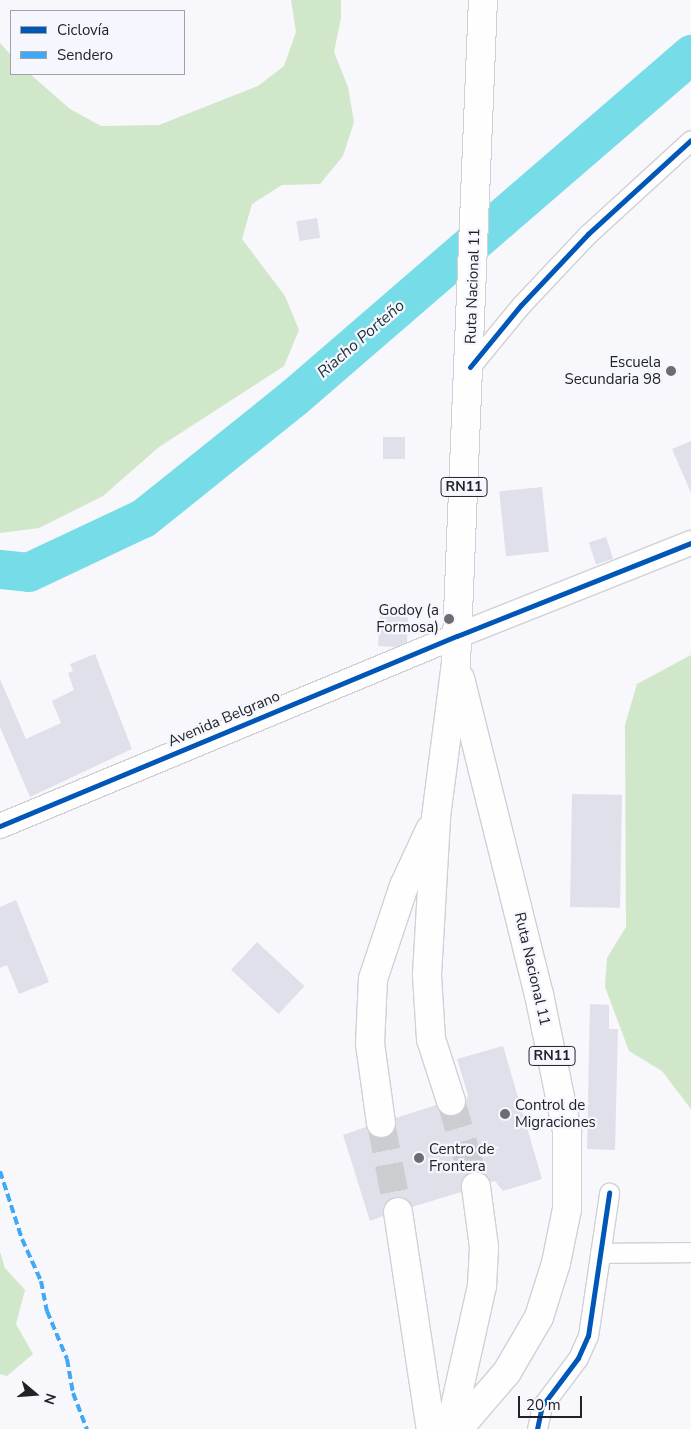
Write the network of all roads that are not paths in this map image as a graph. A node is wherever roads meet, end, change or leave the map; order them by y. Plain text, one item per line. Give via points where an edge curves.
1 (483, 0) edge
2 (691, 140) edge
3 (470, 367) junction
4 (691, 543) edge
5 (457, 636) junction
6 (456, 663) junction
7 (436, 817) junction
8 (0, 826) edge
9 (451, 1101) tunnel mouth
10 (381, 1123) tunnel mouth
11 (476, 1187) tunnel mouth
12 (610, 1193) dead end
13 (398, 1212) tunnel mouth
14 (691, 1252) edge
15 (600, 1253) junction
16 (431, 1429) edge
17 (450, 1429) edge
18 (458, 1429) edge
19 (537, 1429) edge

1 - 3 highway, Ruta Nacional 11 / RN11
2 - 3 street via 588,234 521,305
3 - 5 highway, Ruta Nacional 11 / RN11
4 - 5 street, Avenida Belgrano
5 - 6 highway, Ruta Nacional 11 / RN11
5 - 8 street, Avenida Belgrano
6 - 7 highway, Ruta Nacional 11 / RN11
6 - 18 highway, Ruta Nacional 11 / RN11 via 539,995 567,1131 567,1209 556,1263 539,1317 507,1372
7 - 9 highway, Ruta Nacional 11 / RN11 via 426,975 431,1039
7 - 10 highway, Ruta Nacional 11 / RN11 via 404,886 373,979 370,1044
11 - 17 highway via 484,1247 482,1286
12 - 15 street
13 - 16 highway
14 - 15 street
15 - 19 street via 588,1336 578,1358 542,1406

